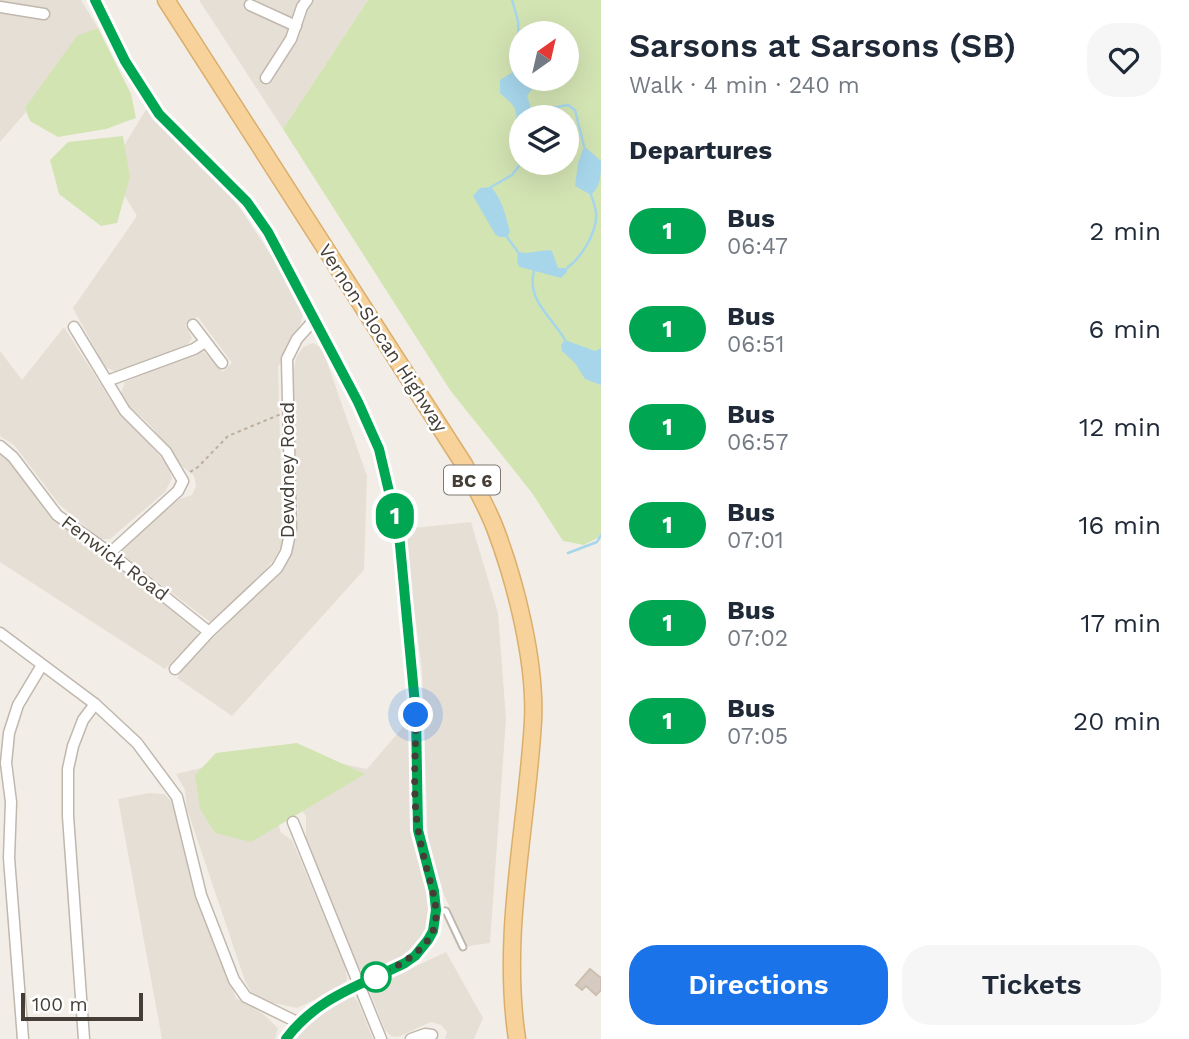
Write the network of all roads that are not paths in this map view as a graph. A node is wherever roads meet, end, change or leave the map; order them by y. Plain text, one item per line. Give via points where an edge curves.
1 (95, 0) edge
2 (166, 0) edge
3 (307, 0) edge
4 (250, 5) dead end
5 (0, 7) edge
6 (44, 14) dead end
7 (296, 26) junction
8 (266, 78) dead end
9 (315, 319) junction
10 (193, 325) dead end
11 (74, 327) dead end
12 (205, 342) junction
13 (222, 363) dead end
14 (107, 381) junction
15 (0, 446) edge
16 (110, 553) junction
17 (209, 632) junction
18 (0, 633) edge
19 (43, 665) junction
20 (175, 669) dead end
21 (95, 704) junction
22 (293, 822) dead end
23 (436, 910) junction
24 (463, 947) dead end
25 (359, 985) junction
26 (299, 1023) junction
27 (432, 1035) dead end
28 (23, 1039) edge
29 (85, 1039) edge
30 (286, 1039) edge
31 (381, 1039) edge
32 (411, 1039) edge
33 (517, 1039) edge

1 - 9 street via 125,61 159,114 247,202
2 - 33 main road, Vernon-Slocan Highway / BC 6 via 465,466 495,527 519,604 533,719 513,914 511,985
3 - 7 street
4 - 7 street
5 - 6 street
7 - 8 street
9 - 17 street, Dewdney Road via 287,359 291,528 286,552 277,568
9 - 23 street via 374,437 399,534 416,715 418,830
10 - 12 street
11 - 14 street
12 - 13 street
12 - 14 street
14 - 16 street via 125,411 166,452 183,481 178,491
15 - 16 street, Fenwick Road via 57,515
16 - 17 street, Fenwick Road
17 - 20 street, Dewdney Road
18 - 19 street
19 - 21 street
19 - 28 street via 18,705 6,763
21 - 26 street via 136,743 177,797 201,895 234,980 246,997
21 - 29 street via 83,720 68,769
22 - 25 street
23 - 24 lane via 446,911
23 - 25 street via 433,931 415,956
25 - 26 street via 319,1005
25 - 31 street
26 - 30 street
27 - 32 street

